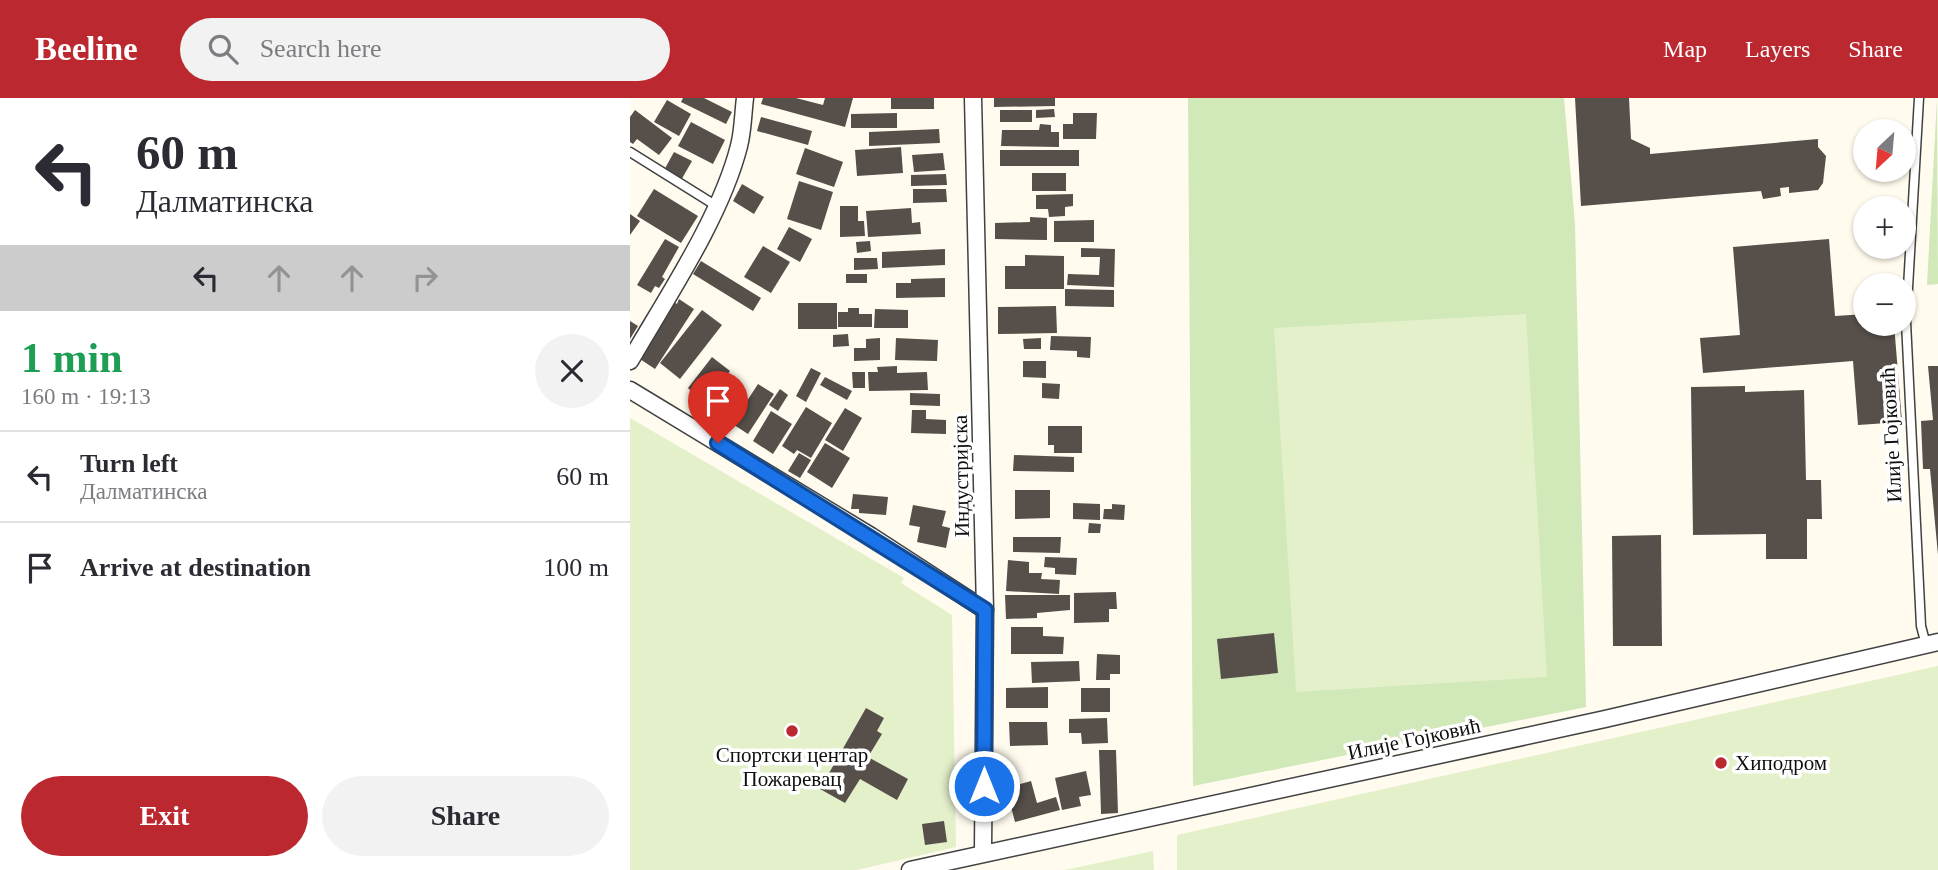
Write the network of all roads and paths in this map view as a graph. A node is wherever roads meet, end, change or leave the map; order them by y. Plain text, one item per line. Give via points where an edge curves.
1 (745, 98) edge
2 (973, 98) edge
3 (1919, 98) edge
4 (630, 152) edge
5 (715, 205) junction
6 (630, 361) edge
7 (630, 390) edge
8 (985, 610) junction
9 (1932, 643) edge
10 (983, 852) junction
11 (910, 870) edge

1 - 5 street via 740,144
2 - 8 street, Индустријска
3 - 9 lane, Илије Гојковић via 1906,322 1921,626
4 - 5 lane
5 - 6 street
7 - 8 street
8 - 10 street, Индустријска
9 - 10 street, Илије Гојковић via 1578,725
10 - 11 street, Илије Гојковић

